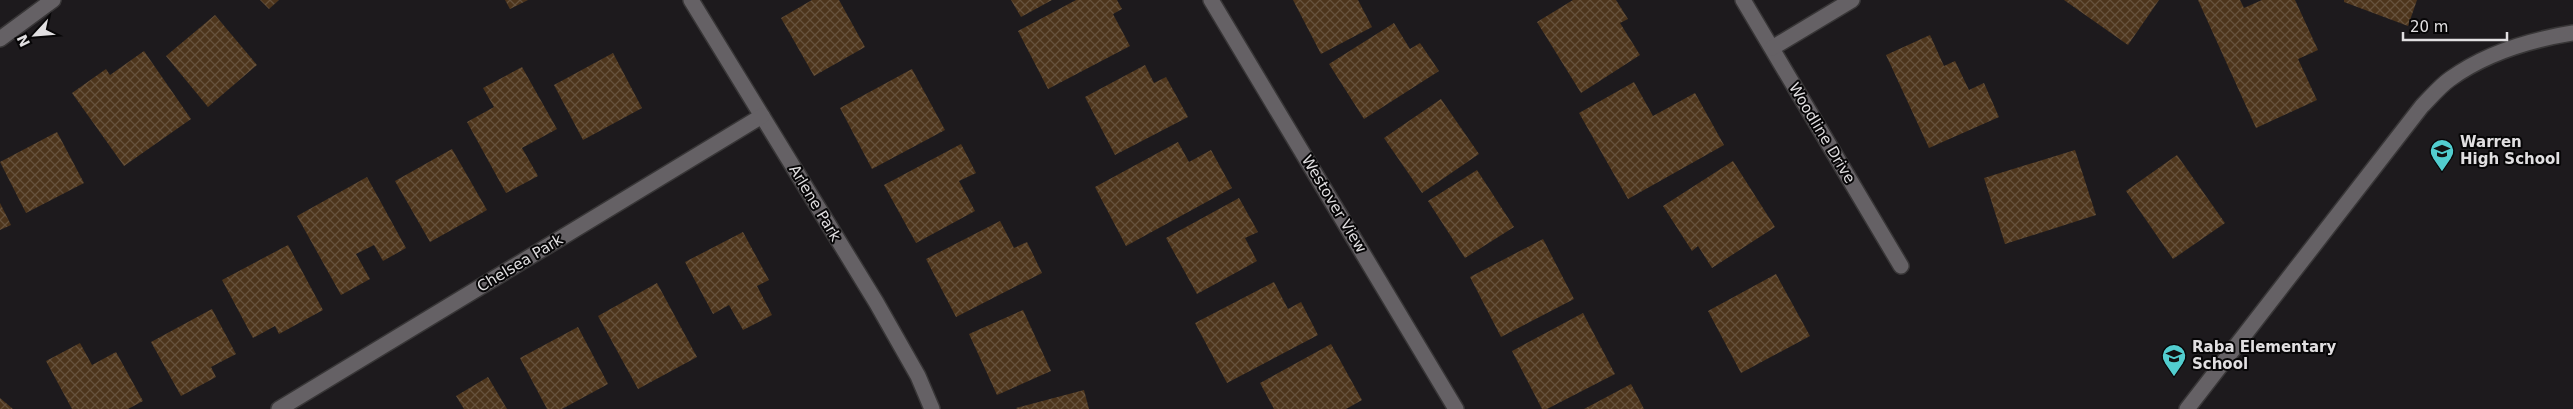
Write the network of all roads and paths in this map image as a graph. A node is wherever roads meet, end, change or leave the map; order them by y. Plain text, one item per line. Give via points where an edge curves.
1 (53, 0) edge
2 (691, 0) edge
3 (1211, 0) edge
4 (1743, 0) edge
5 (1852, 0) edge
6 (2573, 33) edge
7 (0, 39) edge
8 (1772, 48) junction
9 (762, 116) junction
10 (1901, 266) dead end
11 (279, 409) edge
12 (932, 409) edge
13 (1456, 409) edge
14 (2187, 409) edge

1 - 7 street
2 - 9 street, Arlene Park
3 - 13 street, Westover View
4 - 8 street, Woodline Drive
5 - 8 street
6 - 14 street via 2532,41 2486,57 2449,80 2422,106
8 - 10 street, Woodline Drive
9 - 11 street, Chelsea Park
9 - 12 street, Arlene Park via 876,302 918,376

